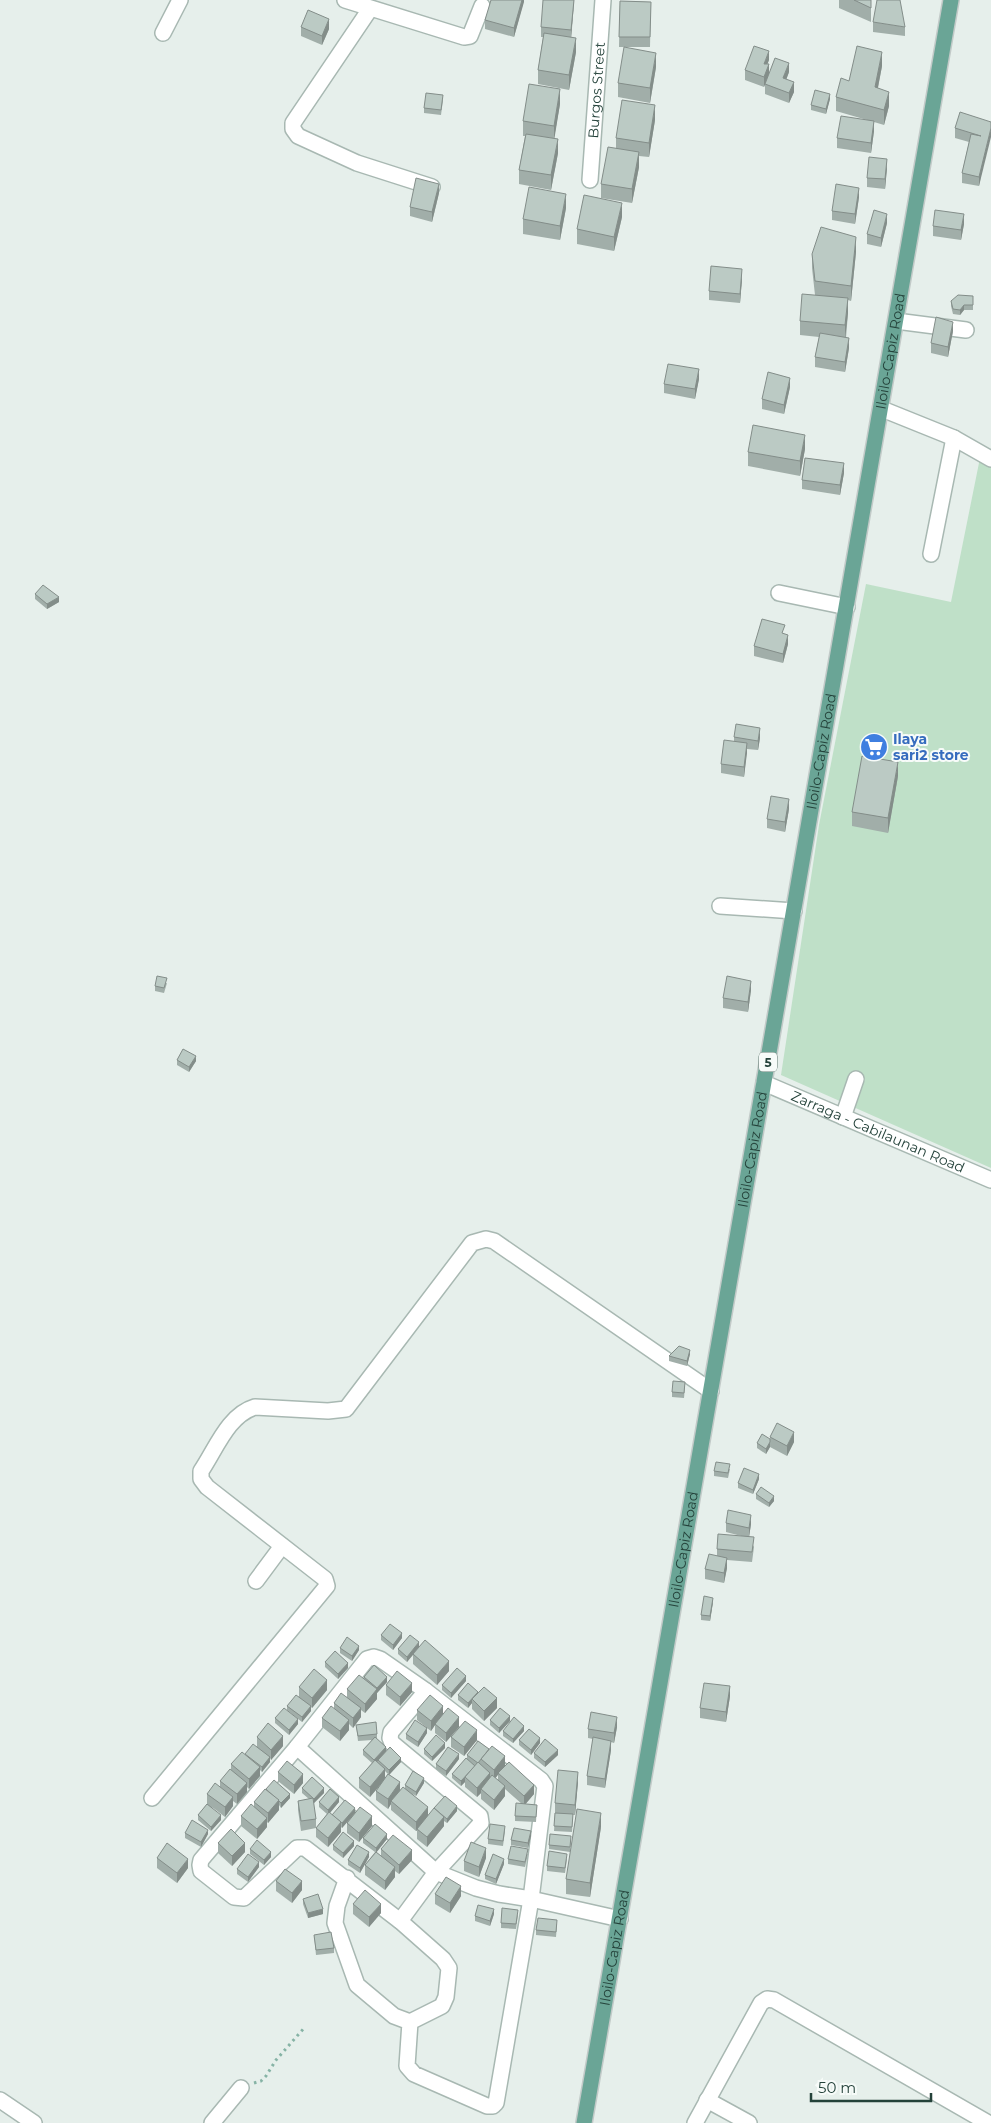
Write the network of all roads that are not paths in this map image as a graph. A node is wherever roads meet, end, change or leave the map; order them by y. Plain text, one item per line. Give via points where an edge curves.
1 (180, 0) edge
2 (345, 0) edge
3 (603, 0) edge
4 (951, 0) edge
5 (365, 5) edge
6 (482, 6) dead end
7 (164, 33) dead end
8 (590, 180) dead end
9 (432, 187) edge
10 (896, 321) junction
11 (966, 330) dead end
12 (882, 408) junction
13 (954, 438) junction
14 (991, 459) edge
15 (931, 554) dead end
16 (779, 593) dead end
17 (847, 607) junction
18 (720, 906) dead end
19 (794, 911) junction
20 (856, 1078) dead end
21 (764, 1083) junction
22 (843, 1117) junction
23 (991, 1180) edge
24 (712, 1391) junction
25 (282, 1546) junction
26 (256, 1581) dead end
27 (426, 1691) junction
28 (297, 1747) junction
29 (152, 1798) dead end
30 (436, 1872) junction
31 (347, 1878) junction
32 (531, 1899) junction
33 (620, 1919) junction
34 (400, 1921) junction
35 (410, 2022) junction
36 (241, 2088) road end
37 (0, 2100) edge
38 (707, 2100) junction
39 (34, 2123) edge
40 (212, 2123) edge
41 (584, 2123) edge
42 (695, 2123) edge
43 (749, 2123) edge
44 (988, 2123) edge

1 - 7 street
2 - 5 street
3 - 8 street, Burgos Street
4 - 10 main road, Iloilo-Capiz Road / 5
5 - 6 street via 464,37 470,36
5 - 9 street via 292,123 293,129 298,136 357,163
10 - 11 street
10 - 12 main road, Iloilo-Capiz Road / 5
12 - 13 street
12 - 17 main road, Iloilo-Capiz Road / 5
13 - 14 street
13 - 15 street
16 - 17 street
17 - 19 main road, Iloilo-Capiz Road / 5
18 - 19 street
19 - 21 main road, Iloilo-Capiz Road / 5
20 - 22 street
21 - 22 street, Zarraga - Cabilaunan Road
21 - 24 main road, Iloilo-Capiz Road / 5
22 - 23 street, Zarraga - Cabilaunan Road
24 - 25 street via 494,1241 480,1240 472,1243 346,1409 328,1412 255,1407 244,1410 235,1418 202,1471 201,1479
24 - 33 main road, Iloilo-Capiz Road / 5
25 - 26 street
25 - 29 street via 325,1579 327,1586
27 - 28 street via 380,1659 367,1659
27 - 30 street via 392,1732 392,1743 480,1816 481,1822
27 - 32 street via 545,1786
28 - 30 street
28 - 31 street via 201,1860 202,1871 234,1897 244,1898 301,1847
30 - 32 street via 476,1888
30 - 34 street
31 - 34 street
31 - 35 street via 335,1923 357,1985 394,2016
32 - 33 street
32 - 35 street via 496,2103 487,2106 410,2070
33 - 41 main road, Iloilo-Capiz Road / 5
34 - 35 street via 444,1959 449,1968 442,2006
36 - 40 street
37 - 39 street
38 - 42 street
38 - 43 street
38 - 44 street via 760,2003 766,1998

